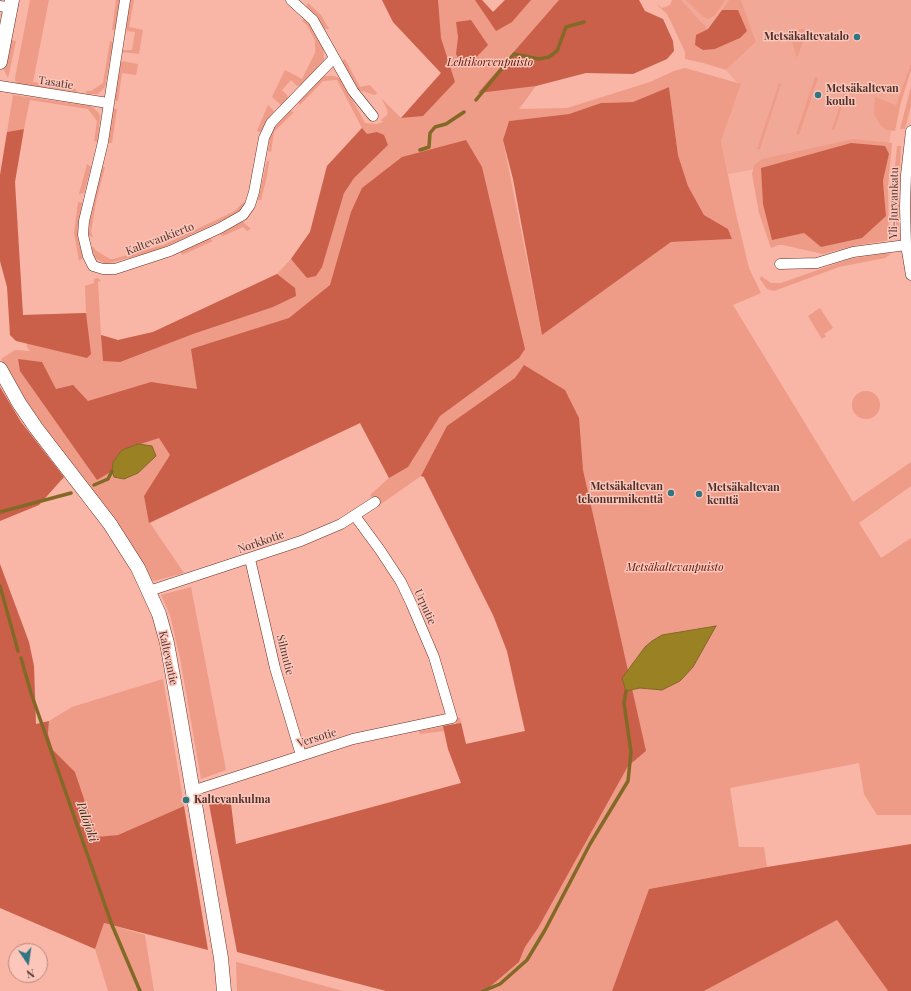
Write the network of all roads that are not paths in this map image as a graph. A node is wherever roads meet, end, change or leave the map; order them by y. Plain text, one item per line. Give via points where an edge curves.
1 (125, 0) edge
2 (291, 0) edge
3 (7, 4) edge
4 (334, 58) junction
5 (0, 62) edge
6 (0, 86) edge
7 (108, 103) junction
8 (373, 116) dead end
9 (911, 131) edge
10 (906, 245) junction
11 (780, 264) dead end
12 (911, 275) edge
13 (0, 369) edge
14 (375, 502) dead end
15 (355, 516) junction
16 (250, 559) junction
17 (149, 591) junction
18 (452, 718) joint
19 (301, 755) junction
20 (192, 791) junction
21 (224, 991) edge

1 - 7 street, Kaltevankierto
2 - 4 street via 313,20
3 - 5 street
4 - 7 street, Kaltevankierto via 271,123 264,138 254,192 243,215 170,251 115,269 93,266 83,235 103,142
4 - 8 street via 353,91
6 - 7 street, Tasatie
9 - 10 street, Yli-Jurvankatu via 906,175
10 - 11 street via 853,252 817,263
10 - 12 street, Yli-Jurvankatu
13 - 17 street, Kaltevantie via 36,428 110,524 138,568
14 - 15 street, Norkkotie
15 - 16 street, Norkkotie via 300,541
15 - 18 street, Urputie via 401,582 434,657
16 - 17 street, Norkkotie
16 - 19 street, Silmutie via 275,668
17 - 20 street, Kaltevantie via 167,643
18 - 19 street, Versotie via 353,739
19 - 20 street, Versotie
20 - 21 street, Kaltevantie via 221,958

